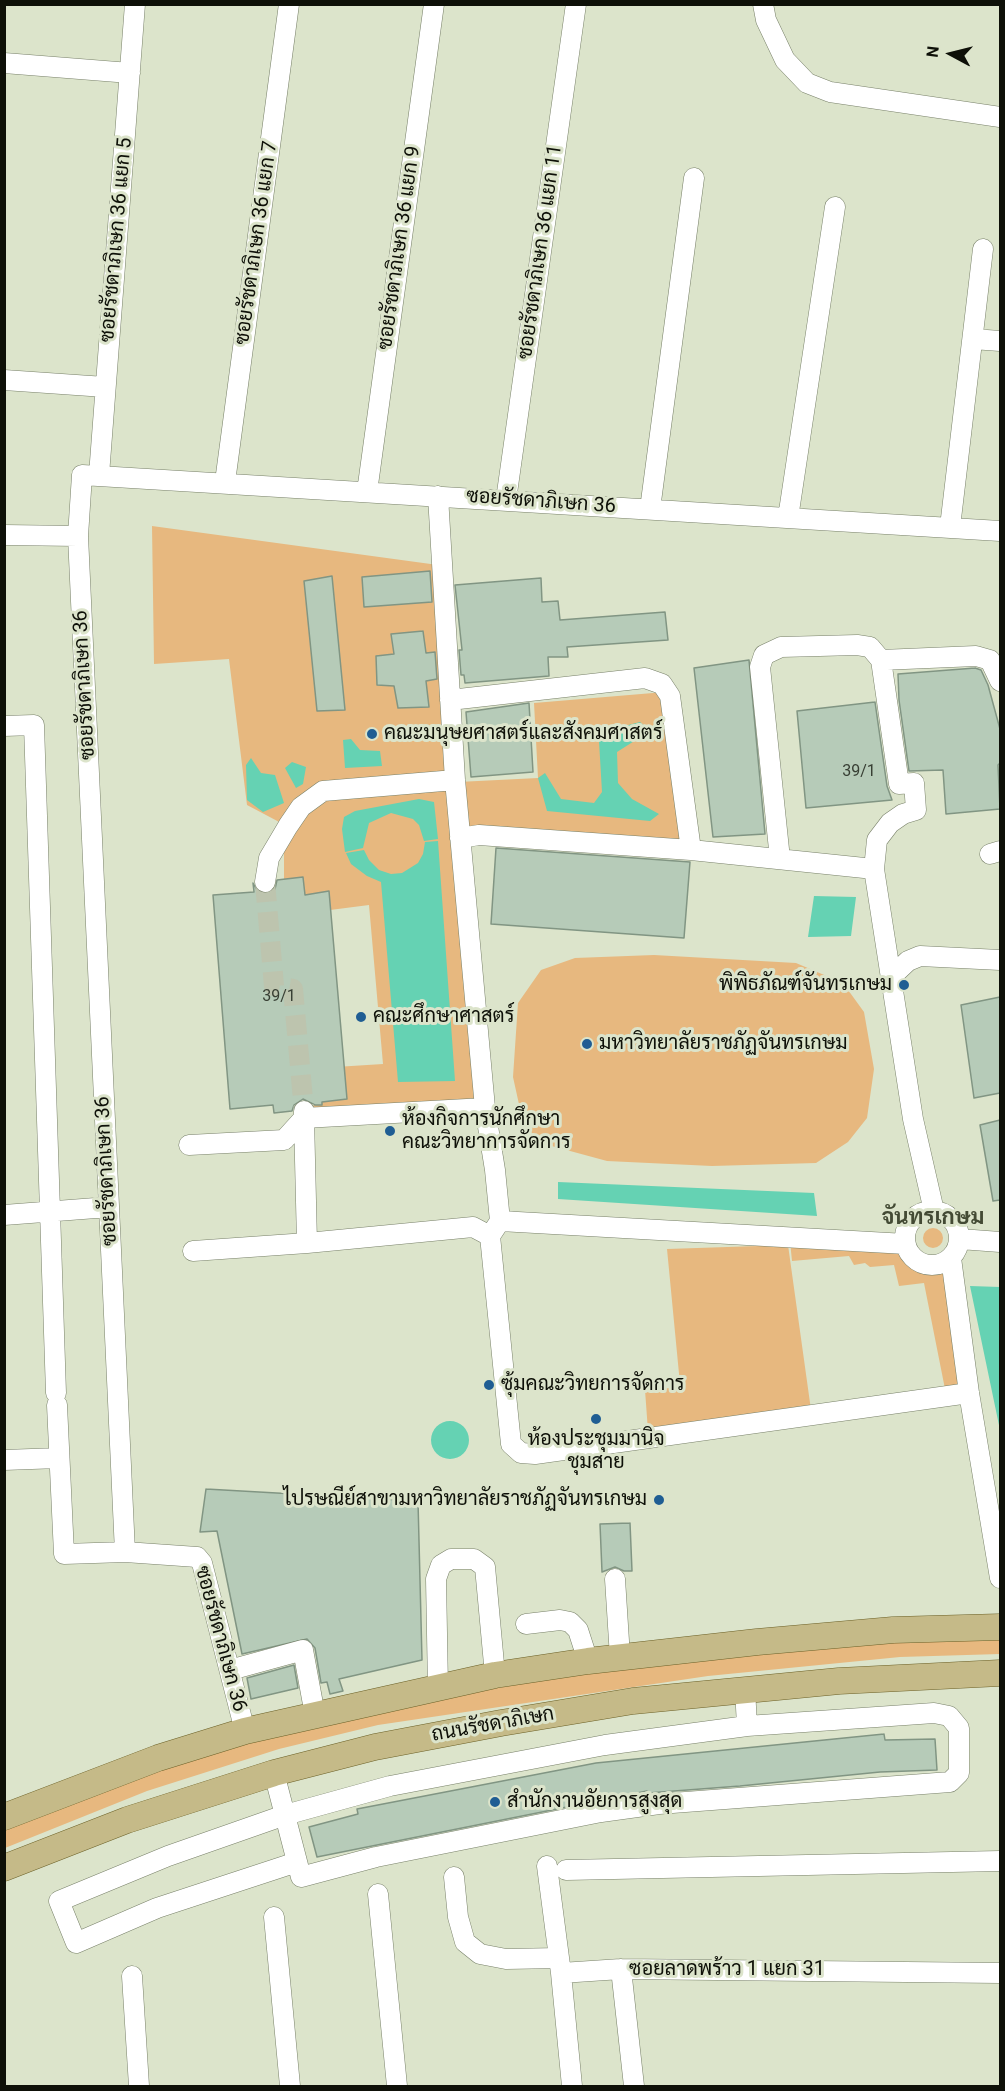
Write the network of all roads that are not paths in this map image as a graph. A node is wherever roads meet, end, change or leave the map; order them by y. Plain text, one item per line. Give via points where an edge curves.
1 (135, 4) edge
2 (289, 4) edge
3 (434, 4) edge
4 (576, 4) edge
5 (763, 4) edge
6 (4, 63) edge
7 (130, 73) junction
8 (1000, 117) edge
9 (694, 178) dead end
10 (835, 207) dead end
11 (983, 249) dead end
12 (973, 339) junction
13 (1000, 341) edge
14 (4, 380) edge
15 (105, 387) junction
16 (91, 475) junction
17 (225, 482) junction
18 (367, 492) junction
19 (438, 496) junction
20 (506, 500) junction
21 (650, 509) junction
22 (788, 518) junction
23 (950, 527) junction
24 (1000, 531) edge
25 (4, 535) edge
26 (78, 536) junction
27 (882, 660) junction
28 (1000, 681) edge
29 (450, 700) junction
30 (4, 726) edge
31 (455, 780) junction
32 (460, 838) junction
33 (691, 850) junction
34 (780, 859) junction
35 (874, 869) junction
36 (265, 882) tunnel mouth
37 (1000, 960) edge
38 (891, 976) junction
39 (485, 1108) junction
40 (304, 1114) junction
41 (189, 1145) dead end
42 (109, 1207) junction
43 (50, 1210) junction
44 (934, 1211) junction
45 (4, 1215) edge
46 (495, 1229) junction
47 (960, 1239) junction
48 (1000, 1242) edge
49 (307, 1243) junction
50 (906, 1244) junction
51 (194, 1251) dead end
52 (951, 1258) junction
53 (969, 1393) junction
54 (59, 1458) junction
55 (4, 1460) edge
56 (125, 1552) junction
57 (1000, 1578) edge
58 (615, 1579) dead end
59 (526, 1624) dead end
60 (1000, 1627) edge
61 (620, 1658) junction
62 (588, 1661) junction
63 (230, 1670) junction
64 (1000, 1673) edge
65 (495, 1676) junction
66 (438, 1688) junction
67 (745, 1688) junction
68 (315, 1715) junction
69 (747, 1726) junction
70 (245, 1731) junction
71 (274, 1773) junction
72 (285, 1815) junction
73 (4, 1818) edge
74 (1000, 1861) edge
75 (297, 1862) junction
76 (4, 1868) edge
77 (454, 1877) dead end
78 (378, 1894) dead end
79 (274, 1917) dead end
80 (560, 1966) junction
81 (621, 1969) junction
82 (1000, 1973) edge
83 (132, 1976) dead end
84 (139, 2086) edge
85 (290, 2086) edge
86 (397, 2086) edge
87 (572, 2086) edge
88 (634, 2086) edge

1 - 7 street, ซอยรัชดาภิเษก 36 แยก 5
2 - 17 street, ซอยรัชดาภิเษก 36 แยก 7
3 - 18 street, ซอยรัชดาภิเษก 36 แยก 9
4 - 20 street, ซอยรัชดาภิเษก 36 แยก 11
5 - 8 street via 765,20 785,60 807,83 830,92
6 - 7 street
7 - 15 street, ซอยรัชดาภิเษก 36 แยก 5
9 - 21 street
10 - 22 street
11 - 12 street
12 - 13 street
12 - 23 street
14 - 15 street
15 - 16 street, ซอยรัชดาภิเษก 36 แยก 5
16 - 17 street, ซอยรัชดาภิเษก 36
16 - 26 street, ซอยรัชดาภิเษก 36
17 - 18 street, ซอยรัชดาภิเษก 36
18 - 19 street, ซอยรัชดาภิเษก 36
19 - 20 street, ซอยรัชดาภิเษก 36
19 - 29 street
20 - 21 street, ซอยรัชดาภิเษก 36
21 - 22 street, ซอยรัชดาภิเษก 36
22 - 23 street, ซอยรัชดาภิเษก 36
23 - 24 street, ซอยรัชดาภิเษก 36
25 - 26 street
26 - 42 street, ซอยรัชดาภิเษก 36
27 - 28 street via 975,656 990,660
27 - 34 street via 870,647 857,645 781,647 764,655 760,667
27 - 35 street via 899,784 914,783 916,810 890,823 877,840
29 - 31 street
29 - 33 street via 645,678 662,684 670,696
30 - 43 street via 34,725
31 - 32 street
31 - 36 street via 323,791 301,807 288,826 269,858
32 - 33 street via 479,835
32 - 39 street
33 - 34 street
34 - 35 street
35 - 38 street
37 - 38 street via 920,956
38 - 44 street via 913,1119
39 - 40 street
39 - 46 street via 495,1170
40 - 41 street via 284,1140
40 - 49 street
42 - 43 street
42 - 56 street, ซอยรัชดาภิเษก 36
43 - 45 street
43 - 54 street
44 - 47 street via 955,1222
44 - 50 street via 912,1221
46 - 49 street via 473,1227
46 - 50 street
46 - 53 street via 511,1444 521,1453
47 - 48 street
47 - 52 street
49 - 51 street
50 - 52 street via 910,1253 925,1264 943,1263
52 - 53 street
53 - 57 street
54 - 55 street
54 - 56 street via 64,1554
56 - 63 street, ซอยรัชดาภิเษก 36 via 197,1557 202,1563
58 - 61 street
59 - 62 street via 570,1622 578,1630
60 - 61 main road via 893,1630
61 - 62 main road
62 - 65 main road
63 - 68 street via 303,1650
63 - 70 street, ซอยรัชดาภิเษก 36
64 - 67 main road, ถนนรัชดาภิเษก
65 - 66 main road
65 - 66 street via 485,1567 474,1559 451,1559 441,1565 436,1579
66 - 68 main road
67 - 69 street
67 - 71 main road, ถนนรัชดาภิเษก via 633,1701 501,1723 375,1747
68 - 70 main road
69 - 72 street via 604,1745 494,1765 390,1786
69 - 75 street via 934,1713 949,1716 958,1728 959,1773 951,1782 658,1804 601,1812 376,1857 301,1877
70 - 73 main road via 158,1758
71 - 72 street
71 - 76 main road, ถนนรัชดาภิเษก via 127,1820
72 - 75 street
72 - 75 street via 154,1861 59,1901 76,1943 158,1908
74 - 80 street via 556,1868
77 - 80 street, ซอยลาดพร้าว 1 แยก 31 via 465,1942 480,1954
78 - 86 street
79 - 85 street
80 - 81 street, ซอยลาดพร้าว 1 แยก 31
80 - 87 street
81 - 82 street, ซอยลาดพร้าว 1 แยก 31
81 - 88 street
83 - 84 street

